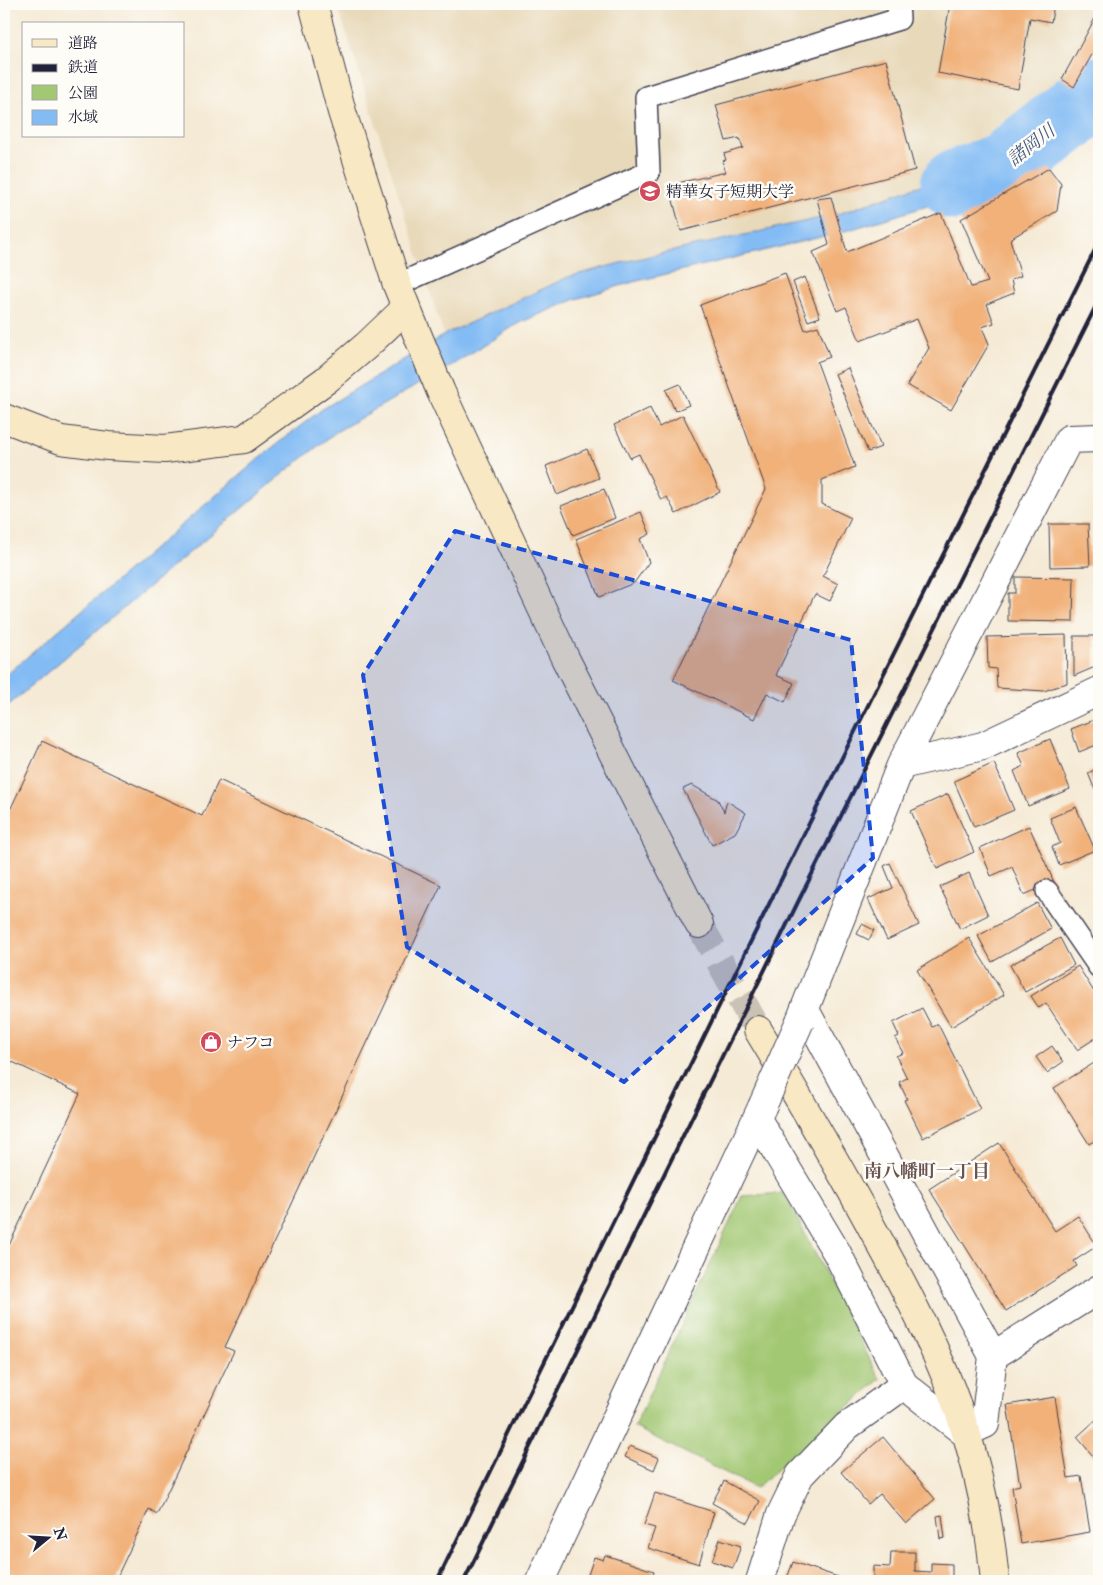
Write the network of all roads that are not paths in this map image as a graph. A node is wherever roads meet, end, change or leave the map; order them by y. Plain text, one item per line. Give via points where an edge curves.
1 (313, 4) edge
2 (898, 4) edge
3 (402, 296) junction
4 (4, 418) edge
5 (1099, 438) edge
6 (1099, 691) edge
7 (901, 765) junction
8 (1047, 891) dead end
9 (699, 924) tunnel mouth
10 (1099, 967) edge
11 (802, 1015) junction
12 (758, 1030) tunnel mouth
13 (759, 1113) junction
14 (1099, 1288) edge
15 (993, 1356) junction
16 (904, 1385) junction
17 (965, 1433) junction
18 (540, 1581) edge
19 (760, 1581) edge
20 (995, 1581) edge

1 - 3 street via 342,112
2 - 3 lane via 899,19 646,97 649,172
3 - 4 street via 366,346 326,380 244,439 165,450 108,446 61,440
3 - 9 street via 441,392 565,658
5 - 7 street via 1069,439
6 - 7 street via 983,746
7 - 11 street
8 - 10 lane
11 - 13 street, bridge
11 - 15 street
12 - 17 street via 817,1128 909,1295 959,1411
13 - 16 street via 838,1253
13 - 18 street
14 - 15 street
15 - 17 street via 984,1424
16 - 17 street
16 - 19 street via 847,1426 800,1475 781,1514
17 - 20 street via 991,1541

